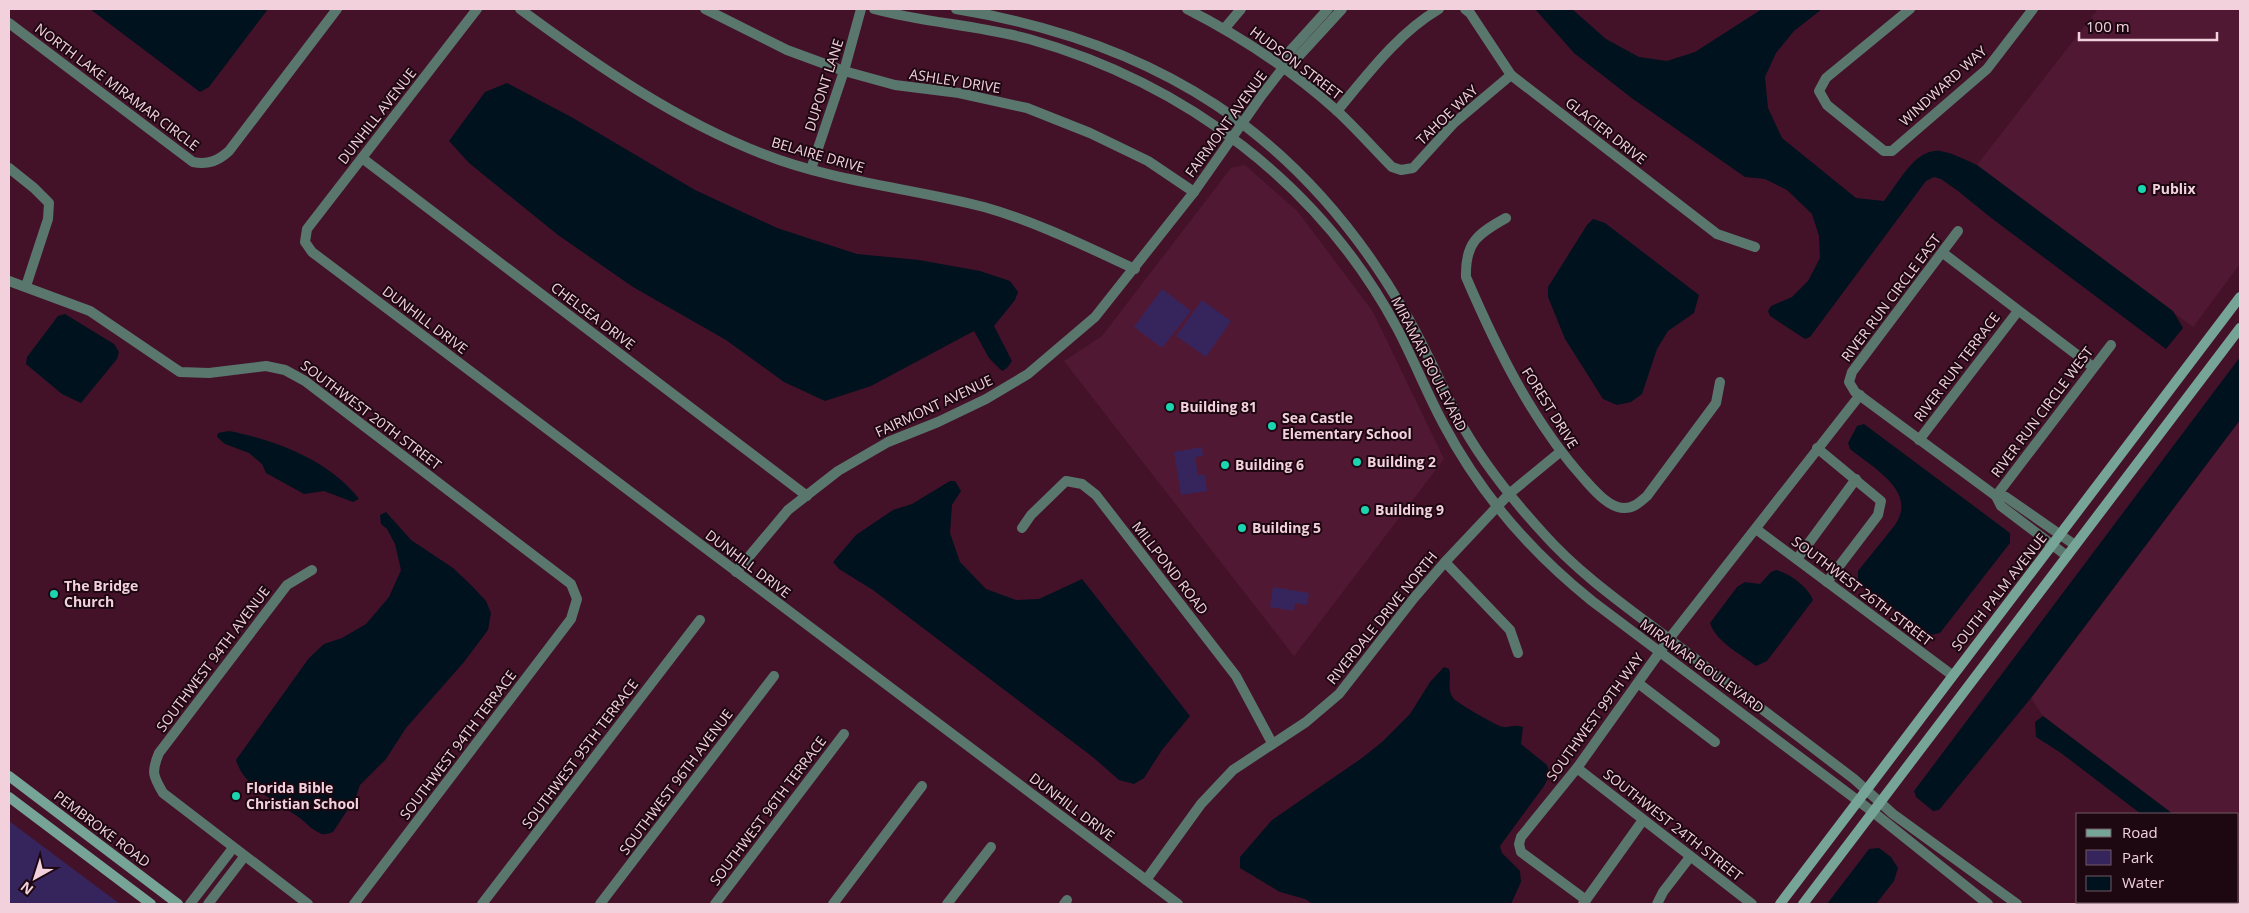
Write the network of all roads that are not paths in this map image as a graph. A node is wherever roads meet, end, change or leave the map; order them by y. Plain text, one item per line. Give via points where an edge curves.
1 (337, 9) edge
2 (476, 9) edge
3 (520, 9) edge
4 (705, 9) edge
5 (861, 9) edge
6 (874, 9) edge
7 (956, 9) edge
8 (1187, 9) edge
9 (1242, 9) edge
10 (1328, 9) edge
11 (1342, 9) edge
12 (1439, 9) edge
13 (1465, 9) edge
14 (1910, 9) edge
15 (2033, 9) edge
16 (992, 12) edge
17 (9, 23) edge
18 (1225, 28) junction
19 (1283, 68) junction
20 (844, 71) junction
21 (1511, 75) junction
22 (1337, 111) junction
23 (1243, 124) junction
24 (1233, 138) junction
25 (362, 158) junction
26 (9, 168) edge
27 (811, 169) junction
28 (1402, 170) joint
29 (1194, 192) junction
30 (1506, 218) dead end
31 (1958, 232) dead end
32 (305, 242) joint
33 (1755, 247) dead end
34 (1943, 253) junction
35 (1135, 269) junction
36 (9, 281) edge
37 (26, 286) junction
38 (2240, 297) edge
39 (2018, 311) junction
40 (2240, 328) edge
41 (2111, 345) dead end
42 (2093, 367) junction
43 (1720, 382) dead end
44 (1860, 395) junction
45 (1919, 440) junction
46 (1817, 448) junction
47 (1560, 452) junction
48 (1856, 479) junction
49 (1509, 494) junction
50 (807, 496) junction
51 (1996, 496) junction
52 (1497, 507) junction
53 (1022, 528) dead end
54 (1756, 529) junction
55 (2061, 535) junction
56 (2053, 546) junction
57 (2075, 546) junction
58 (2067, 556) junction
59 (1797, 559) junction
60 (1445, 562) junction
61 (312, 570) dead end
62 (736, 572) junction
63 (1827, 582) junction
64 (577, 600) joint
65 (700, 620) dead end
66 (1669, 639) junction
67 (1659, 652) junction
68 (1518, 654) dead end
69 (1952, 675) junction
70 (774, 676) dead end
71 (1638, 683) junction
72 (844, 734) dead end
73 (1715, 742) dead end
74 (1272, 743) junction
75 (1577, 768) junction
76 (9, 776) edge
77 (922, 786) dead end
78 (1866, 790) junction
79 (9, 797) edge
80 (1858, 801) junction
81 (1880, 803) junction
82 (1873, 812) junction
83 (1643, 820) junction
84 (991, 847) dead end
85 (233, 848) junction
86 (244, 856) junction
87 (1690, 857) junction
88 (1146, 880) junction
89 (1585, 902) edge
90 (151, 904) edge
91 (178, 904) edge
92 (190, 904) edge
93 (208, 904) edge
94 (308, 904) edge
95 (354, 904) edge
96 (482, 904) edge
97 (600, 904) edge
98 (715, 904) edge
99 (833, 904) edge
100 (947, 904) edge
101 (1178, 904) edge
102 (1658, 904) edge
103 (1752, 904) edge
104 (1780, 904) edge
105 (1803, 904) edge
106 (1988, 904) edge
107 (2017, 904) edge

1 - 17 street, NORTH LAKE MIRAMAR CIRCLE via 229,151 211,163 193,162
2 - 25 street, DUNHILL AVENUE
3 - 27 street, BELAIRE DRIVE via 652,99 764,155
4 - 20 street, ASHLEY DRIVE via 787,50
5 - 20 street, DUPONT LANE
6 - 24 street, MIRAMAR BOULEVARD via 988,29 1096,61 1178,101
7 - 16 street, MIRAMAR BOULEVARD
8 - 18 street, HUDSON STREET
9 - 18 street
10 - 19 street, FAIRMONT AVENUE via 1289,52
11 - 19 street, FAIRMONT AVENUE via 1297,58
12 - 22 street via 1401,39
13 - 21 street, GLACIER DRIVE
14 - 15 street, WINDWARD WAY via 1826,78 1819,91 1827,105 1884,151 1892,151 1988,69
16 - 23 street, MIRAMAR BOULEVARD via 1067,33 1152,67
18 - 19 street, HUDSON STREET
19 - 22 street, HUDSON STREET
19 - 23 street, FAIRMONT AVENUE
20 - 27 street, DUPONT LANE
20 - 29 street, ASHLEY DRIVE via 895,85 959,93 1027,108 1148,161
21 - 28 street, TAHOE WAY via 1454,123 1413,168
21 - 33 street, GLACIER DRIVE via 1717,234
22 - 28 street, HUDSON STREET via 1392,167
23 - 24 street, FAIRMONT AVENUE
23 - 49 street, MIRAMAR BOULEVARD via 1287,159 1359,241 1418,334 1474,446
24 - 29 street, FAIRMONT AVENUE
24 - 52 street, MIRAMAR BOULEVARD via 1300,195 1352,256 1396,327 1444,426
25 - 32 street, DUNHILL AVENUE via 307,229
25 - 50 street, CHELSEA DRIVE
26 - 37 street via 49,203 48,219
27 - 35 street, BELAIRE DRIVE via 984,207 1049,228
29 - 35 street, FAIRMONT AVENUE
30 - 47 street, FOREST DRIVE via 1482,231 1472,244 1466,260 1466,278 1523,396
31 - 34 street, RIVER RUN CIRCLE EAST
32 - 62 street, DUNHILL DRIVE via 312,252
34 - 39 street
34 - 44 street, RIVER RUN CIRCLE EAST via 1852,372 1849,382
35 - 50 street, FAIRMONT AVENUE via 1095,317 1028,374 978,403 863,455
36 - 37 street, SOUTHWEST 20TH STREET
37 - 64 street, SOUTHWEST 20TH STREET via 90,311 180,372 208,373 266,366 285,370 305,381 571,584
38 - 55 main road, SOUTH PALM AVENUE
39 - 42 street
39 - 45 street, RIVER RUN TERRACE
40 - 57 main road
41 - 42 street, RIVER RUN CIRCLE WEST
42 - 51 street, RIVER RUN CIRCLE WEST
43 - 47 street, FOREST DRIVE via 1716,402 1647,496 1635,507 1622,509 1611,504
44 - 45 street
44 - 46 street, SOUTHWEST 99TH WAY
45 - 51 street
46 - 48 street
46 - 54 street, SOUTHWEST 99TH WAY
47 - 49 street, RIVERDALE DRIVE NORTH
48 - 59 street
48 - 63 street via 1874,493 1881,501 1881,507
49 - 52 street, RIVERDALE DRIVE NORTH
49 - 66 street, MIRAMAR BOULEVARD via 1587,576
50 - 62 street, FAIRMONT AVENUE via 788,510
51 - 55 street via 2006,497
51 - 56 street via 2001,506
52 - 60 street, RIVERDALE DRIVE NORTH
52 - 67 street, MIRAMAR BOULEVARD via 1551,567
53 - 74 street, MILLPOND ROAD via 1066,481 1082,484 1096,495 1236,676
54 - 59 street, SOUTHWEST 26TH STREET
54 - 66 street, SOUTHWEST 99TH WAY
55 - 56 main road, SOUTH PALM AVENUE
55 - 57 street
56 - 58 street
56 - 69 main road, SOUTH PALM AVENUE
57 - 58 main road
58 - 81 main road
59 - 63 street, SOUTHWEST 26TH STREET
60 - 68 street via 1510,630
60 - 74 street, RIVERDALE DRIVE NORTH via 1339,694 1306,722
61 - 85 street, SOUTHWEST 94TH AVENUE via 287,585 158,752 153,766 154,778 163,793
62 - 88 street, DUNHILL DRIVE
63 - 69 street, SOUTHWEST 26TH STREET
64 - 95 street, SOUTHWEST 94TH TERRACE via 571,619
65 - 96 street, SOUTHWEST 95TH TERRACE
66 - 67 street, SOUTHWEST 99TH WAY
66 - 78 street, MIRAMAR BOULEVARD
67 - 71 street, SOUTHWEST 99TH WAY
67 - 80 street, MIRAMAR BOULEVARD
69 - 78 main road, SOUTH PALM AVENUE
70 - 97 street, SOUTHWEST 96TH AVENUE
71 - 73 street
71 - 75 street, SOUTHWEST 99TH WAY
72 - 98 street, SOUTHWEST 96TH TERRACE
74 - 88 street, RIVERDALE DRIVE NORTH via 1233,770 1201,804
75 - 83 street, SOUTHWEST 24TH STREET
75 - 89 street, SOUTHWEST 99TH WAY via 1521,837 1519,844 1521,852
76 - 91 main road, PEMBROKE ROAD
77 - 99 street
78 - 80 main road, SOUTH PALM AVENUE
78 - 81 street, MIRAMAR BOULEVARD
79 - 90 main road
80 - 82 street, MIRAMAR BOULEVARD
80 - 104 main road, SOUTH PALM AVENUE
81 - 82 main road
81 - 107 street, MIRAMAR BOULEVARD
82 - 105 main road
82 - 106 street, MIRAMAR BOULEVARD
83 - 87 street, SOUTHWEST 24TH STREET
83 - 89 street
84 - 100 street
85 - 86 street
85 - 92 street
86 - 93 street
86 - 94 street
87 - 102 street via 1663,892
87 - 103 street, SOUTHWEST 24TH STREET
88 - 101 street, DUNHILL DRIVE

